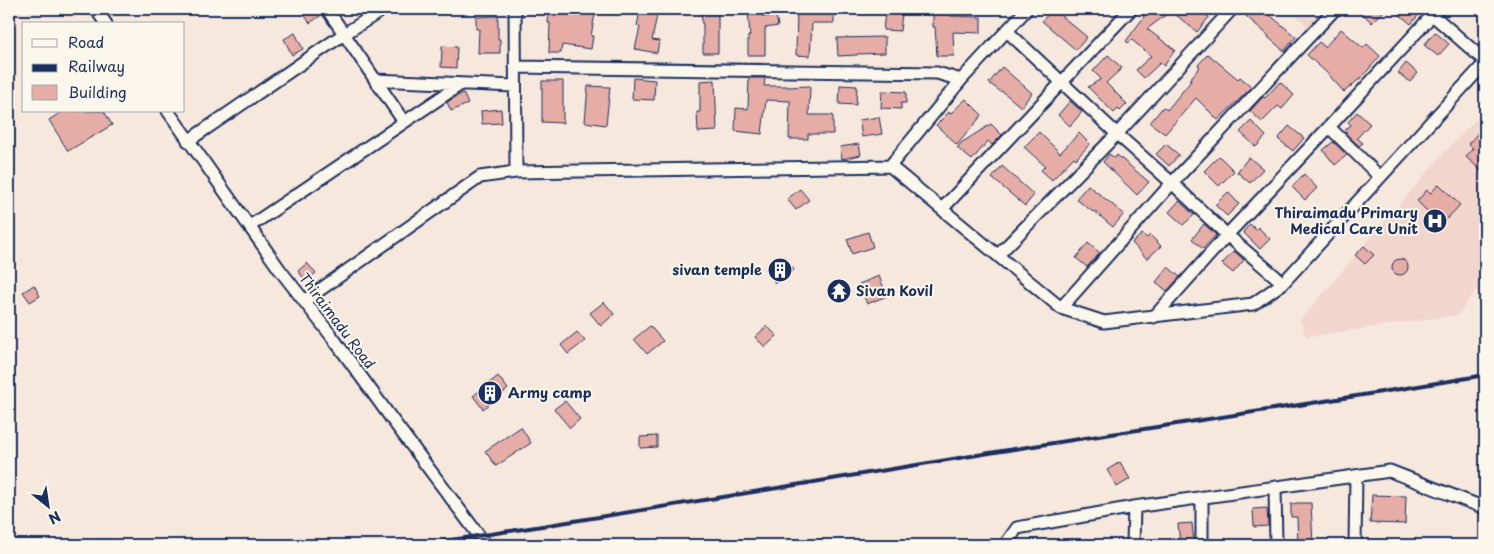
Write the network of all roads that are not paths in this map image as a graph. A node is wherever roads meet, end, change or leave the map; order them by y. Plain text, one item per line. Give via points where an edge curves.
1 (96, 9) edge
2 (327, 9) edge
3 (384, 9) edge
4 (515, 9) edge
5 (1027, 9) edge
6 (1131, 9) edge
7 (1232, 9) edge
8 (1334, 9) edge
9 (1432, 11) edge
10 (105, 22) edge
11 (1007, 31) junction
12 (344, 34) junction
13 (1485, 62) edge
14 (515, 67) junction
15 (375, 80) junction
16 (961, 80) junction
17 (1062, 83) junction
18 (461, 84) junction
19 (514, 86) junction
20 (169, 112) edge
21 (404, 122) junction
22 (1329, 127) junction
23 (1117, 134) junction
24 (188, 141) junction
25 (890, 166) junction
26 (516, 172) junction
27 (1380, 178) junction
28 (1172, 183) junction
29 (942, 209) junction
30 (250, 226) junction
31 (1227, 235) junction
32 (998, 255) junction
33 (1283, 283) junction
34 (304, 301) junction
35 (1061, 308) junction
36 (1154, 317) junction
37 (1356, 476) junction
38 (1275, 487) junction
39 (1202, 498) junction
40 (1134, 507) junction
41 (1485, 508) edge
42 (486, 545) edge
43 (1005, 545) edge
44 (1133, 545) edge
45 (1202, 545) edge
46 (1276, 545) edge
47 (1355, 545) edge

1 - 10 street
2 - 12 street
3 - 12 street
4 - 14 street
5 - 11 street
6 - 17 street
7 - 23 street
8 - 28 street
9 - 13 street
9 - 22 street
11 - 16 street
11 - 17 street
12 - 15 street
12 - 24 street
13 - 27 street
14 - 16 street via 937,73
14 - 19 street
15 - 18 street
15 - 21 street
16 - 25 street
17 - 23 street
17 - 29 street
18 - 19 street
18 - 21 street
19 - 26 street
20 - 24 street, Thiraimadu Road
21 - 30 street
22 - 27 street
22 - 31 street
23 - 28 street
23 - 32 street
24 - 30 street, Thiraimadu Road
25 - 26 street
25 - 29 street
26 - 34 street via 480,177
27 - 33 street
28 - 31 street
28 - 35 street
29 - 32 street
30 - 34 street, Thiraimadu Road
31 - 33 street
31 - 36 street
32 - 35 street
33 - 36 street via 1253,304
34 - 42 street, Thiraimadu Road
35 - 36 street via 1104,322
37 - 38 street
37 - 41 street via 1390,471
37 - 47 street
38 - 39 street
38 - 46 street
39 - 40 street
39 - 45 street
40 - 43 street via 1017,528
40 - 44 street

